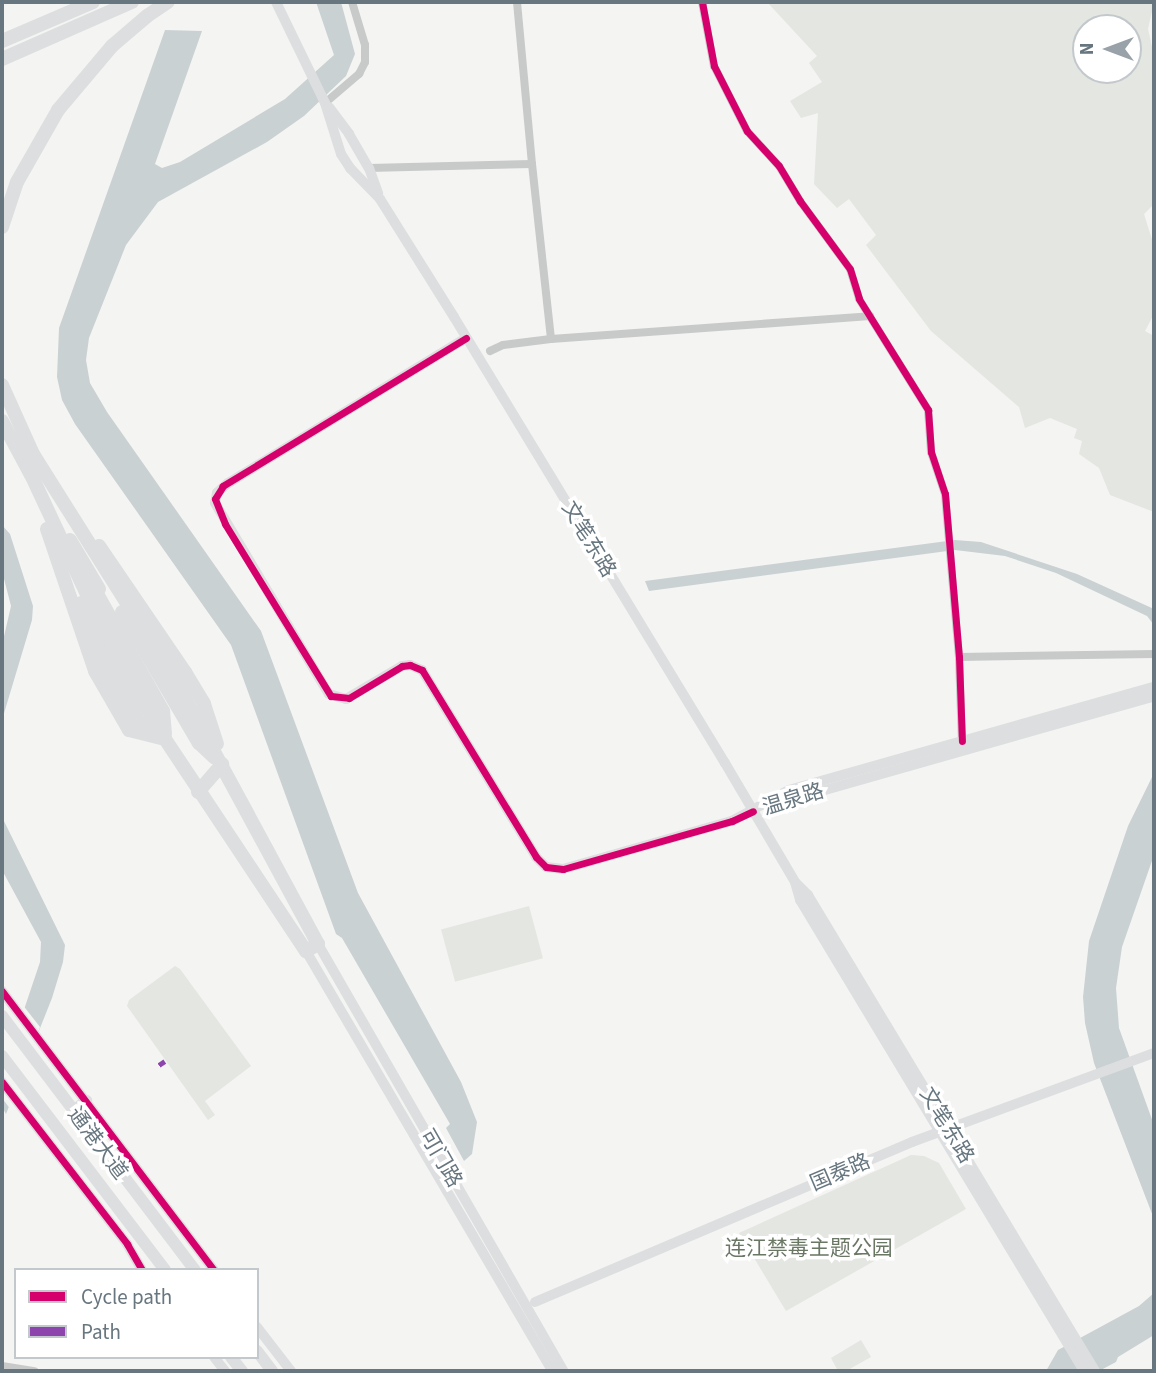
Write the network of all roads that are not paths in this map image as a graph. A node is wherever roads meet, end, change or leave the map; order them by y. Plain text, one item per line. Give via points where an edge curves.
1 (93, 2) edge
2 (132, 2) edge
3 (168, 2) edge
4 (352, 2) edge
5 (517, 2) edge
6 (702, 2) edge
7 (278, 4) edge
8 (2, 41) edge
9 (2, 59) edge
10 (325, 103) junction
11 (532, 164) junction
12 (369, 168) junction
13 (380, 198) junction
14 (3, 223) edge
15 (870, 316) junction
16 (466, 338) junction
17 (551, 339) junction
18 (491, 351) dead end
19 (2, 385) edge
20 (2, 404) edge
21 (2, 421) edge
22 (2, 429) edge
23 (29, 448) junction
24 (28, 468) junction
25 (1154, 654) edge
26 (959, 657) junction
27 (1154, 687) edge
28 (1154, 696) edge
29 (165, 739) junction
30 (962, 741) junction
31 (222, 764) junction
32 (198, 792) junction
33 (753, 811) junction
34 (312, 947) junction
35 (2, 991) edge
36 (2, 1016) edge
37 (1152, 1054) edge
38 (3, 1058) edge
39 (2, 1082) edge
40 (86, 1101) junction
41 (74, 1111) junction
42 (55, 1126) junction
43 (944, 1129) junction
44 (43, 1135) junction
45 (141, 1268) edge
46 (162, 1268) edge
47 (193, 1268) edge
48 (212, 1268) edge
49 (536, 1302) dead end
50 (259, 1330) edge
51 (1071, 1341) junction
52 (259, 1354) edge
53 (2, 1366) edge
54 (35, 1371) edge
55 (272, 1371) edge
56 (291, 1371) edge
57 (552, 1371) edge
58 (564, 1371) edge
59 (1084, 1371) edge
60 (1095, 1371) edge

1 - 8 highway
2 - 9 highway
3 - 14 highway via 112,46 58,110 17,182
4 - 10 street via 365,45 365,62 359,74
5 - 11 street
6 - 15 street via 714,66 747,131 779,166 850,269
7 - 10 main road, 文笔东路
10 - 12 main road, 文笔东路
10 - 13 main road, 文笔东路 via 341,155
11 - 12 street
11 - 17 street
12 - 13 main road, 文笔东路
13 - 16 main road, 文笔东路
15 - 17 street
15 - 26 street via 928,410 931,452 946,494
16 - 33 main road, 文笔东路
16 - 33 main road via 223,486 215,503 232,536 331,696 349,698 402,666 422,670 546,867 563,869
17 - 18 street via 503,345
19 - 23 highway
20 - 23 highway
21 - 24 highway
22 - 24 highway
23 - 31 highway via 147,634
24 - 29 highway via 110,644
24 - 29 highway via 94,656 135,727
25 - 26 street
26 - 30 street
27 - 30 main road, 温泉路
28 - 33 main road, 温泉路
29 - 32 highway
30 - 33 main road, 温泉路 via 789,790
31 - 32 highway
31 - 34 highway
32 - 34 highway
33 - 43 main road, 文笔东路 via 794,882 808,895
34 - 57 main road, 可门路 via 324,977
34 - 58 main road, 可门路
35 - 40 main road
36 - 41 main road, 通港大道
37 - 43 main road, 国泰路
38 - 42 main road, 通港大道
39 - 44 main road
40 - 41 main road
40 - 48 main road
41 - 47 main road, 通港大道
42 - 44 main road
42 - 46 main road, 通港大道
43 - 49 main road, 国泰路
43 - 51 main road, 文笔东路
44 - 45 main road
50 - 56 main road
51 - 59 main road, 文笔东路
51 - 60 main road, 文笔东路
52 - 55 main road
53 - 54 street

